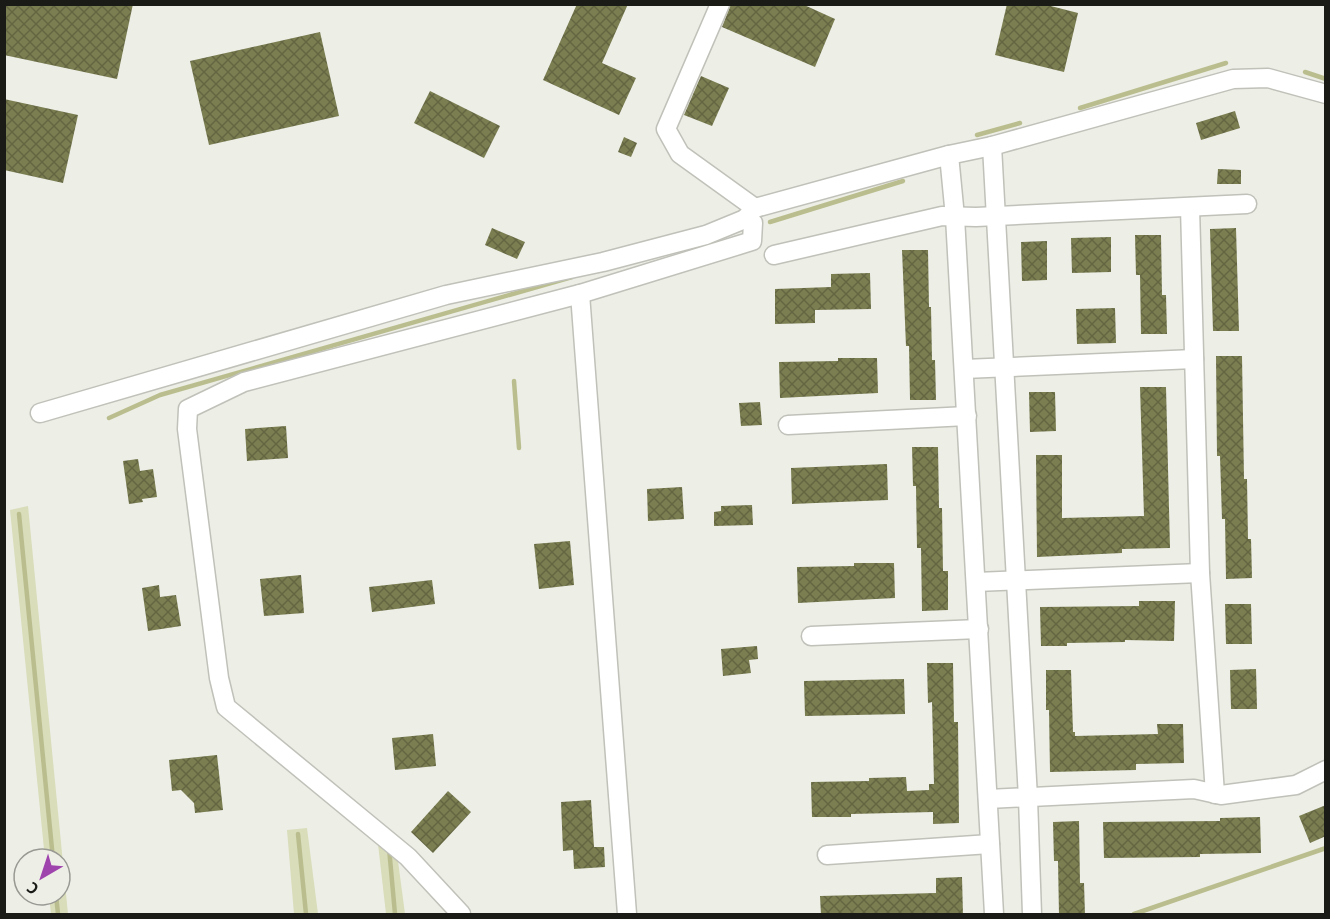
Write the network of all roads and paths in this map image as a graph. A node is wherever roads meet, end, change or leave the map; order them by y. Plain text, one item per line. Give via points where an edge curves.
1 (720, 4) edge
2 (1326, 94) edge
3 (992, 146) junction
4 (950, 155) junction
5 (1247, 204) dead end
6 (1190, 207) junction
7 (750, 213) junction
8 (995, 216) junction
9 (955, 217) junction
10 (774, 255) dead end
11 (580, 294) junction
12 (1194, 359) junction
13 (1004, 368) junction
14 (964, 369) junction
15 (40, 413) dead end
16 (967, 416) junction
17 (788, 425) dead end
18 (1200, 573) junction
19 (1016, 581) junction
20 (976, 582) junction
21 (979, 629) junction
22 (811, 636) dead end
23 (1326, 770) edge
24 (1215, 794) junction
25 (1028, 798) junction
26 (988, 799) junction
27 (990, 844) junction
28 (827, 855) dead end
29 (461, 915) edge
30 (627, 915) edge
31 (994, 915) edge
32 (1032, 915) edge

1 - 7 street via 666,129 680,154
2 - 3 street via 1268,78 1233,79
3 - 4 street
3 - 8 street
4 - 7 street
4 - 9 street
5 - 6 street
6 - 8 street
6 - 12 street
7 - 11 street via 752,242
7 - 15 street via 706,235 603,262 446,295
8 - 9 street
8 - 13 street
9 - 10 street via 942,216
9 - 14 street
11 - 29 street via 244,382 188,409 187,429 226,707 408,857
11 - 30 street
12 - 13 street
12 - 18 street
13 - 14 street
13 - 19 street
14 - 16 street
16 - 17 street
16 - 20 street
18 - 19 street
18 - 24 street
19 - 20 street
19 - 25 street
20 - 21 street
21 - 22 street
21 - 26 street
23 - 24 street via 1296,785
24 - 25 street via 1194,789
25 - 26 street
25 - 32 street
26 - 27 street
27 - 28 street
27 - 31 street

